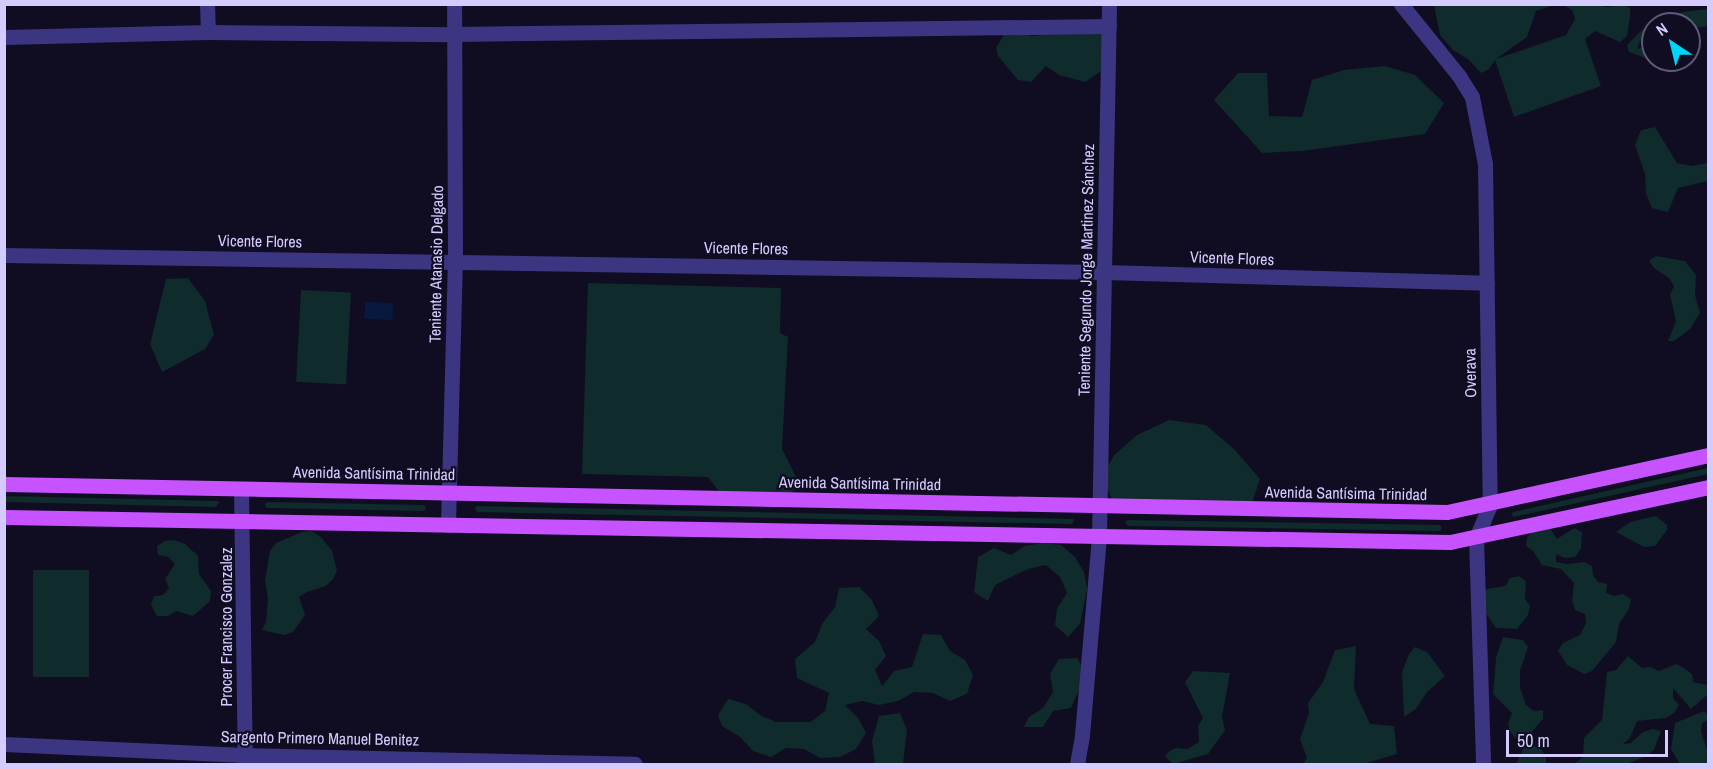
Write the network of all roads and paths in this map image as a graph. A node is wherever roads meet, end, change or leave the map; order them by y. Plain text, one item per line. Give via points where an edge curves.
1 (207, 4) edge
2 (454, 4) edge
3 (1109, 4) edge
4 (1401, 4) edge
5 (1109, 26) junction
6 (208, 32) junction
7 (454, 34) junction
8 (4, 37) edge
9 (4, 255) edge
10 (456, 262) junction
11 (1104, 272) junction
12 (1487, 283) junction
13 (1708, 455) edge
14 (4, 484) edge
15 (1708, 487) edge
16 (241, 489) junction
17 (447, 493) junction
18 (1490, 505) junction
19 (1100, 506) junction
20 (4, 517) edge
21 (244, 521) junction
22 (448, 525) junction
23 (1099, 536) junction
24 (1476, 538) junction
25 (4, 744) edge
26 (245, 760) edge
27 (479, 762) edge
28 (635, 764) edge
29 (1077, 765) edge
30 (1483, 765) edge

1 - 6 street
2 - 7 street, Teniente Atanasio Delgado
3 - 5 street, Teniente Segundo Jorge Martinez Sánchez
4 - 12 street, Overava via 1459,75 1472,97 1485,164
5 - 7 street
5 - 11 street, Teniente Segundo Jorge Martinez Sánchez
6 - 7 street
6 - 8 street
7 - 10 street, Teniente Atanasio Delgado
9 - 10 street, Vicente Flores
10 - 11 street, Vicente Flores
10 - 17 street, Teniente Atanasio Delgado
11 - 12 street, Vicente Flores
11 - 19 street, Teniente Segundo Jorge Martinez Sánchez
12 - 18 street, Overava
13 - 18 main road, Avenida Santísima Trinidad
14 - 16 main road, Avenida Santísima Trinidad
15 - 24 main road
16 - 17 main road, Avenida Santísima Trinidad
16 - 21 street, Procer Francisco Gonzalez
17 - 19 main road, Avenida Santísima Trinidad
17 - 22 street, Teniente Atanasio Delgado
18 - 19 main road, Avenida Santísima Trinidad via 1447,512
18 - 24 street, Overava
19 - 23 street, Teniente Segundo Jorge Martinez Sánchez
20 - 21 main road
21 - 22 main road
21 - 26 street, Procer Francisco Gonzalez
22 - 23 main road
23 - 24 main road via 1450,542
23 - 29 street, Teniente Segundo Jorge Martinez Sánchez
24 - 30 street, Overava
25 - 26 street, Sargento Primero Manuel Benitez
26 - 27 street, Sargento Primero Manuel Benitez
27 - 28 street, Sargento Primero Manuel Benitez

